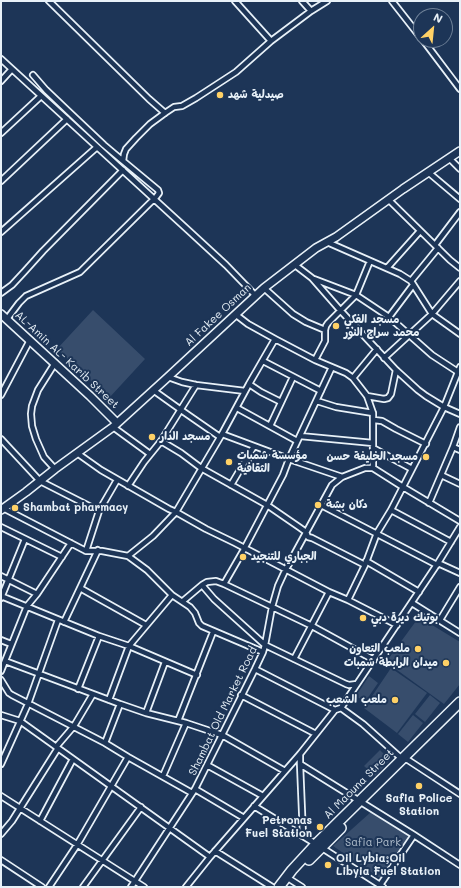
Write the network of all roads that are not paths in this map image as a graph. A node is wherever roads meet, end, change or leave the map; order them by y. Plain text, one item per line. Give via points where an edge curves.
1 (49, 1) edge
2 (235, 1) edge
3 (302, 1) edge
4 (327, 1) edge
5 (392, 1) edge
6 (311, 11) junction
7 (413, 28) edge
8 (271, 41) junction
9 (429, 48) edge
10 (1, 59) edge
11 (12, 69) junction
12 (33, 75) dead end
13 (1, 81) edge
14 (460, 88) edge
15 (41, 96) junction
16 (164, 113) junction
17 (67, 119) junction
18 (1, 133) edge
19 (97, 147) junction
20 (460, 151) edge
21 (449, 158) junction
22 (123, 160) junction
23 (460, 169) edge
24 (123, 170) junction
25 (428, 172) junction
26 (1, 181) edge
27 (154, 199) junction
28 (389, 200) junction
29 (460, 200) edge
30 (460, 212) edge
31 (420, 231) junction
32 (1, 232) edge
33 (327, 242) junction
34 (437, 247) junction
35 (370, 261) junction
36 (294, 265) junction
37 (387, 268) junction
38 (460, 268) edge
39 (312, 278) junction
40 (460, 281) edge
41 (412, 283) junction
42 (264, 288) junction
43 (1, 293) edge
44 (255, 295) junction
45 (356, 295) junction
46 (340, 310) junction
47 (1, 314) edge
48 (235, 314) junction
49 (432, 314) junction
50 (389, 317) junction
51 (7, 319) junction
52 (325, 330) junction
53 (460, 334) edge
54 (409, 335) junction
55 (275, 339) junction
56 (30, 340) junction
57 (377, 349) junction
58 (384, 358) junction
59 (315, 360) junction
60 (263, 361) junction
61 (55, 364) junction
62 (332, 367) junction
63 (396, 370) junction
64 (459, 374) edge
65 (168, 377) junction
66 (293, 377) junction
67 (353, 378) junction
68 (249, 384) junction
69 (196, 385) junction
70 (153, 390) junction
71 (245, 391) junction
72 (321, 392) junction
73 (1, 395) edge
74 (367, 396) junction
75 (317, 401) junction
76 (282, 402) junction
77 (444, 407) junction
78 (237, 408) junction
79 (180, 410) junction
80 (373, 413) junction
81 (460, 414) edge
82 (374, 420) junction
83 (115, 425) junction
84 (270, 426) junction
85 (460, 427) edge
86 (221, 436) junction
87 (1, 439) edge
88 (298, 439) junction
89 (161, 441) junction
90 (426, 444) junction
91 (373, 445) junction
92 (254, 446) junction
93 (453, 447) junction
94 (460, 450) edge
95 (77, 454) junction
96 (150, 454) junction
97 (289, 459) junction
98 (202, 468) junction
99 (373, 468) junction
100 (55, 469) junction
101 (412, 469) junction
102 (441, 475) junction
103 (342, 477) junction
104 (117, 480) junction
105 (40, 481) junction
106 (460, 484) edge
107 (231, 485) junction
108 (128, 486) junction
109 (403, 488) junction
110 (429, 503) junction
111 (267, 505) junction
112 (321, 505) junction
113 (2, 509) edge
114 (391, 510) junction
115 (99, 511) junction
116 (176, 512) junction
117 (460, 521) edge
118 (1, 527) edge
119 (460, 527) edge
120 (306, 532) junction
121 (377, 534) junction
122 (25, 539) junction
123 (451, 542) junction
124 (71, 543) junction
125 (245, 548) junction
126 (98, 550) junction
127 (86, 551) junction
128 (128, 556) junction
129 (62, 557) junction
130 (365, 563) junction
131 (438, 564) junction
132 (286, 569) junction
133 (460, 573) edge
134 (1, 576) edge
135 (9, 580) junction
136 (224, 584) junction
137 (202, 585) junction
138 (460, 587) edge
139 (80, 588) junction
140 (329, 592) junction
141 (419, 592) junction
142 (37, 594) junction
143 (172, 595) junction
144 (1, 597) edge
145 (348, 600) junction
146 (183, 601) junction
147 (412, 603) junction
148 (27, 606) junction
149 (272, 607) junction
150 (58, 620) junction
151 (440, 620) junction
152 (64, 622) junction
153 (396, 624) junction
154 (146, 625) junction
155 (312, 626) junction
156 (214, 632) junction
157 (460, 633) edge
158 (99, 636) junction
159 (1, 640) edge
160 (11, 644) junction
161 (265, 645) junction
162 (129, 646) junction
163 (263, 652) junction
164 (294, 659) junction
165 (374, 660) junction
166 (5, 661) junction
167 (165, 662) junction
168 (255, 669) junction
169 (1, 671) edge
170 (39, 673) junction
171 (197, 675) junction
172 (1, 680) edge
173 (357, 684) junction
174 (78, 689) junction
175 (93, 694) junction
176 (241, 695) junction
177 (109, 700) junction
178 (460, 702) edge
179 (28, 704) junction
180 (120, 704) junction
181 (341, 708) junction
182 (460, 709) edge
183 (335, 710) junction
184 (146, 713) junction
185 (1, 715) edge
186 (20, 721) junction
187 (178, 721) junction
188 (186, 723) junction
189 (74, 726) junction
190 (316, 734) junction
191 (222, 735) junction
192 (105, 742) junction
193 (57, 748) junction
194 (300, 754) junction
195 (128, 757) junction
196 (73, 759) junction
197 (405, 759) junction
198 (1, 764) edge
199 (300, 764) junction
200 (207, 765) junction
201 (285, 771) junction
202 (163, 776) junction
203 (112, 786) junction
204 (194, 791) junction
205 (460, 794) edge
206 (1, 796) edge
207 (263, 796) junction
208 (362, 803) junction
209 (254, 806) junction
210 (141, 807) junction
211 (20, 808) junction
212 (244, 818) junction
213 (40, 821) junction
214 (169, 828) junction
215 (1, 834) edge
216 (414, 835) junction
217 (303, 836) junction
218 (77, 845) junction
219 (319, 845) junction
220 (215, 851) junction
221 (210, 858) junction
222 (1, 860) edge
223 (102, 860) junction
224 (460, 865) edge
225 (135, 880) junction
226 (288, 884) edge
227 (382, 886) edge
228 (42, 887) edge
229 (49, 887) edge
230 (83, 887) edge
231 (131, 887) edge
232 (144, 887) edge
233 (186, 887) edge
234 (272, 887) edge
235 (279, 887) edge
236 (302, 887) edge

1 - 16 street
2 - 8 street
3 - 6 street
4 - 6 street
5 - 7 street
6 - 8 street
8 - 16 street via 236,72 182,106
9 - 14 street
10 - 11 street
11 - 13 street
11 - 15 street
12 - 22 street via 62,106
15 - 17 street
15 - 18 street
16 - 22 street via 126,149
17 - 19 street
17 - 26 street
19 - 24 street
19 - 32 street
20 - 21 street, Al Fakee Osman
21 - 23 street
21 - 25 street, Al Fakee Osman
22 - 27 street via 158,190 159,193
24 - 27 street
24 - 43 street via 12,285
25 - 28 street, Al Fakee Osman
25 - 29 street
27 - 44 street
27 - 51 street via 80,272 26,296
28 - 31 street
28 - 33 street, Al Fakee Osman
30 - 34 street
31 - 34 street
31 - 37 street
33 - 35 street
33 - 36 street, Al Fakee Osman
34 - 38 street
34 - 41 street
35 - 37 street
35 - 45 street
36 - 39 street
36 - 42 street, Al Fakee Osman
37 - 41 street
39 - 45 street
39 - 46 street
40 - 49 street
41 - 49 street
41 - 50 street
42 - 44 street, Al Fakee Osman
42 - 52 street via 293,314
44 - 48 street, Al Fakee Osman
45 - 46 street
45 - 50 street
46 - 52 street
46 - 57 street
47 - 51 street, AL-Amin AL- Karib Street
48 - 55 street
48 - 65 street, Al Fakee Osman
49 - 53 street
49 - 54 street
50 - 54 street
51 - 56 street, AL-Amin AL- Karib Street
52 - 59 street via 324,341
54 - 58 street
54 - 64 street
55 - 59 street
55 - 60 street
56 - 61 street, AL-Amin AL- Karib Street
56 - 73 street
57 - 58 street
57 - 67 street
58 - 63 street
59 - 62 street
60 - 66 street
60 - 68 street
61 - 83 street, AL-Amin AL- Karib Street via 90,396
61 - 100 street via 38,390 31,414 36,439 44,457
62 - 67 street
62 - 72 street
63 - 74 street via 388,398
63 - 77 street via 418,390
64 - 77 street
65 - 69 street
65 - 70 street, Al Fakee Osman
66 - 72 street
66 - 76 street
67 - 74 street
68 - 71 street
68 - 76 street
69 - 71 street
69 - 79 street
70 - 79 street
70 - 83 street, Al Fakee Osman
71 - 78 street
72 - 75 street
74 - 80 street
75 - 80 street
75 - 88 street
76 - 84 street
77 - 81 street
77 - 90 street
78 - 84 street
78 - 86 street
79 - 86 street
79 - 89 street
80 - 82 street
82 - 90 street via 382,421
82 - 91 street
83 - 95 street, Al Fakee Osman
83 - 96 street
84 - 88 street
85 - 93 street
86 - 92 street
86 - 98 street
87 - 105 street
88 - 91 street
88 - 97 street
89 - 96 street
89 - 98 street
90 - 101 street
91 - 99 street
91 - 101 street
92 - 97 street
92 - 107 street
93 - 94 street
93 - 102 street
95 - 100 street, Al Fakee Osman
95 - 104 street
96 - 108 street
97 - 103 street
97 - 111 street
98 - 107 street
98 - 116 street
99 - 103 street via 365,468
99 - 109 street
100 - 105 street, Al Fakee Osman
101 - 109 street
102 - 106 street
102 - 110 street
103 - 112 street via 332,484
104 - 108 street
104 - 115 street
105 - 113 street, Al Fakee Osman
105 - 115 street
107 - 111 street
108 - 116 street
109 - 110 street
109 - 114 street
110 - 117 street
111 - 120 street
111 - 125 street
112 - 120 street
112 - 121 street
113 - 124 street
114 - 121 street
114 - 123 street
115 - 127 street
116 - 125 street
116 - 128 street via 153,536
118 - 122 street
119 - 123 street
120 - 130 street via 308,537
120 - 132 street
121 - 130 street
121 - 131 street
122 - 129 street
122 - 135 street
123 - 131 street
124 - 127 street
124 - 129 street
125 - 132 street
125 - 136 street
126 - 127 street
126 - 128 street
126 - 139 street
128 - 143 street via 147,570
129 - 142 street
130 - 141 street
130 - 145 street
131 - 133 street
131 - 141 street
132 - 140 street
132 - 149 street
134 - 135 street
135 - 142 street
135 - 144 street
136 - 137 street via 211,581
136 - 149 street
137 - 146 street
137 - 161 street
138 - 151 street
139 - 152 street
139 - 154 street
140 - 145 street
140 - 155 street
141 - 147 street
142 - 148 street
143 - 146 street
143 - 154 street
144 - 148 street
145 - 153 street
146 - 156 street via 195,613 199,624
147 - 151 street
147 - 153 street
148 - 150 street
148 - 160 street
149 - 155 street
149 - 161 street
150 - 152 street
150 - 170 street
151 - 157 street
152 - 158 street
153 - 165 street
154 - 162 street
155 - 164 street
155 - 165 street
156 - 163 street
156 - 171 street
158 - 162 street
158 - 174 street
159 - 160 street
160 - 166 street
161 - 163 street, Shambat Old Market Road
161 - 164 street, Shambat Old Market Road
162 - 167 street
162 - 177 street
163 - 168 street, Shambat Old Market Road
164 - 173 street, Shambat Old Market Road via 346,684
165 - 173 street
166 - 169 street
166 - 170 street
167 - 171 street
167 - 184 street
168 - 176 street, Shambat Old Market Road
168 - 183 street
170 - 174 street
170 - 179 street
171 - 187 street
172 - 179 street via 12,696
173 - 181 street
174 - 175 street
175 - 177 street
175 - 189 street
176 - 190 street
176 - 191 street, Shambat Old Market Road
177 - 180 street
178 - 197 highway, Al Maouna Street
179 - 186 street
179 - 189 street
180 - 184 street
180 - 192 street
181 - 183 street
181 - 197 street
182 - 197 highway
183 - 190 street
184 - 187 street
185 - 186 street
186 - 193 street
186 - 198 street
187 - 188 street
188 - 191 street
188 - 202 street
189 - 192 street
189 - 193 street
190 - 194 street
191 - 200 street, Shambat Old Market Road
191 - 201 street
192 - 195 street
193 - 196 street
193 - 211 street
194 - 199 street
194 - 201 street
195 - 202 street
195 - 203 street
196 - 203 street
196 - 213 street
197 - 205 street
197 - 208 highway, Al Maouna Street
199 - 208 street
199 - 217 street
200 - 204 street, Shambat Old Market Road
200 - 207 street
201 - 207 street
202 - 204 street
203 - 210 street
203 - 218 street
204 - 212 street
204 - 214 street, Shambat Old Market Road
206 - 211 street
207 - 209 street
208 - 216 street
208 - 219 highway, Al Maouna Street
209 - 212 street
209 - 217 street
210 - 214 street
210 - 223 street
211 - 213 street
211 - 215 street
212 - 220 street
213 - 218 street
214 - 221 street
214 - 225 street, Shambat Old Market Road
216 - 224 street
216 - 227 street
217 - 219 street
218 - 223 street
218 - 229 street
219 - 226 highway
219 - 227 street
219 - 235 highway, Al Maouna Street via 292,870
220 - 221 street
220 - 234 street
221 - 233 street
222 - 228 street
223 - 225 street
223 - 230 street
225 - 231 street, Shambat Old Market Road
225 - 232 street
226 - 236 street

